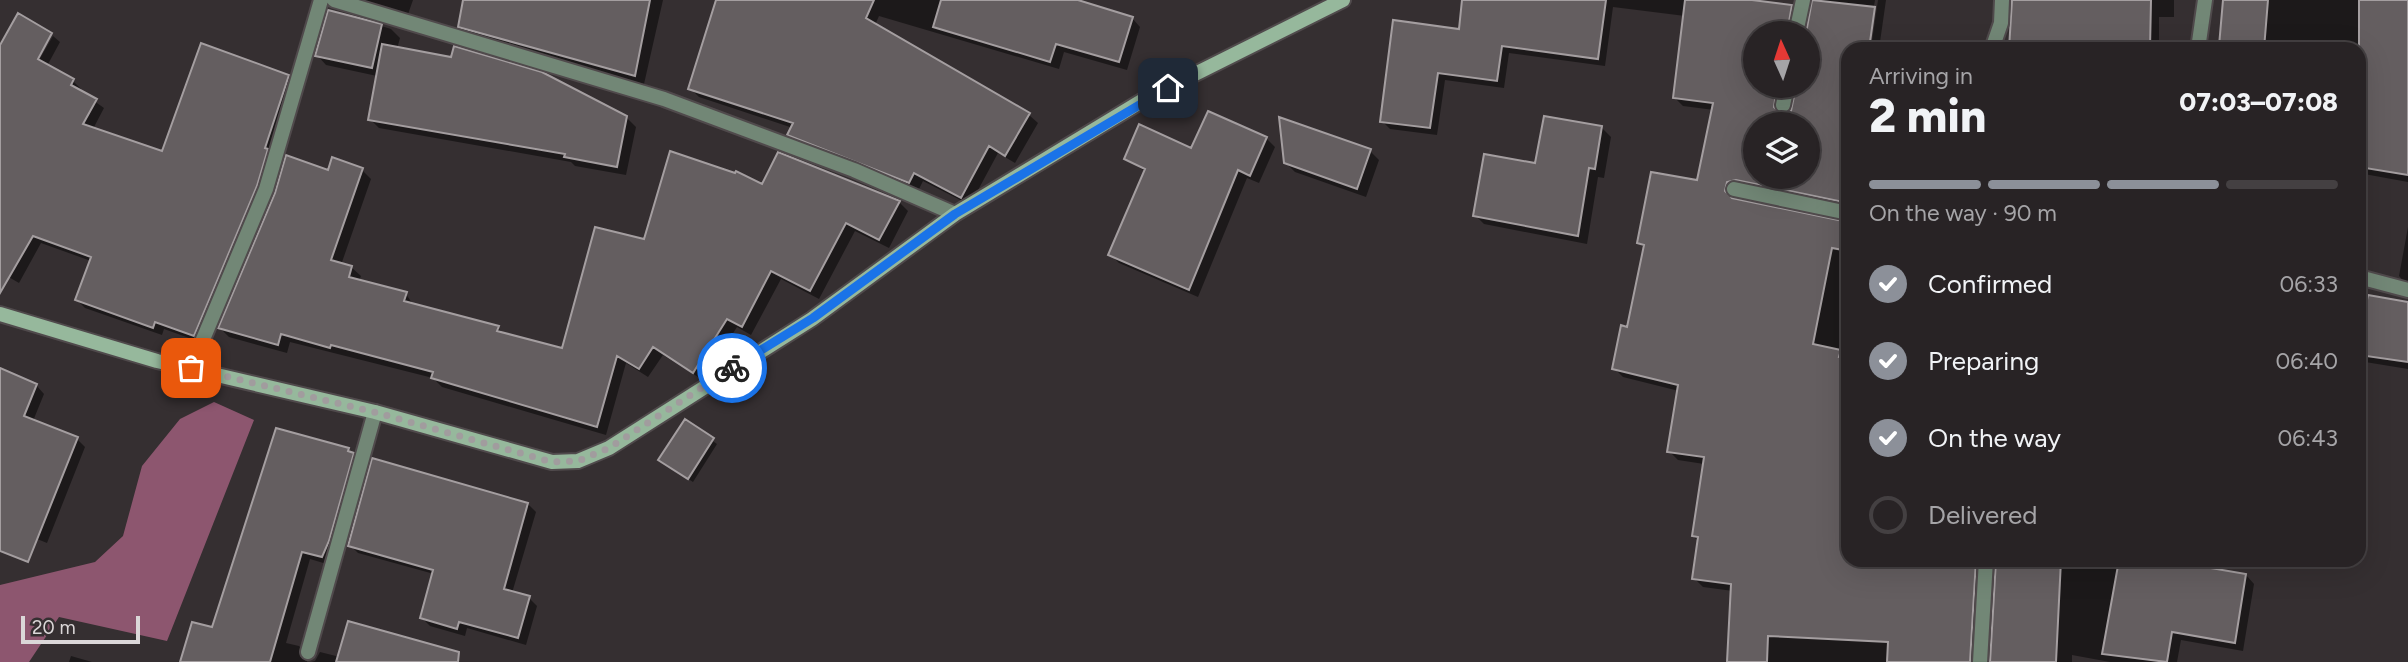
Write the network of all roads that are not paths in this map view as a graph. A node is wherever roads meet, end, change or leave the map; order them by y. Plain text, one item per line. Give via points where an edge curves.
1 (321, 0) edge
2 (334, 0) edge
3 (1343, 0) edge
4 (1803, 0) edge
5 (2002, 0) edge
6 (2206, 0) edge
7 (1799, 21) edge
8 (1994, 42) edge
9 (2199, 42) edge
10 (1784, 98) edge
11 (1783, 105) dead end
12 (1734, 189) dead end
13 (1841, 212) edge
14 (955, 214) junction
15 (2366, 279) edge
16 (2408, 290) edge
17 (0, 314) edge
18 (191, 368) junction
19 (374, 412) junction
20 (1986, 567) edge
21 (308, 652) dead end
22 (1980, 662) edge

1 - 18 street via 266,189
2 - 14 street via 664,99 854,170
3 - 14 street via 1145,99
4 - 7 street
5 - 8 street
6 - 9 street
10 - 11 street
12 - 13 street
14 - 19 street via 813,318 609,448 578,461 552,462
15 - 16 street
17 - 18 street
18 - 19 street
19 - 21 street
20 - 22 street

